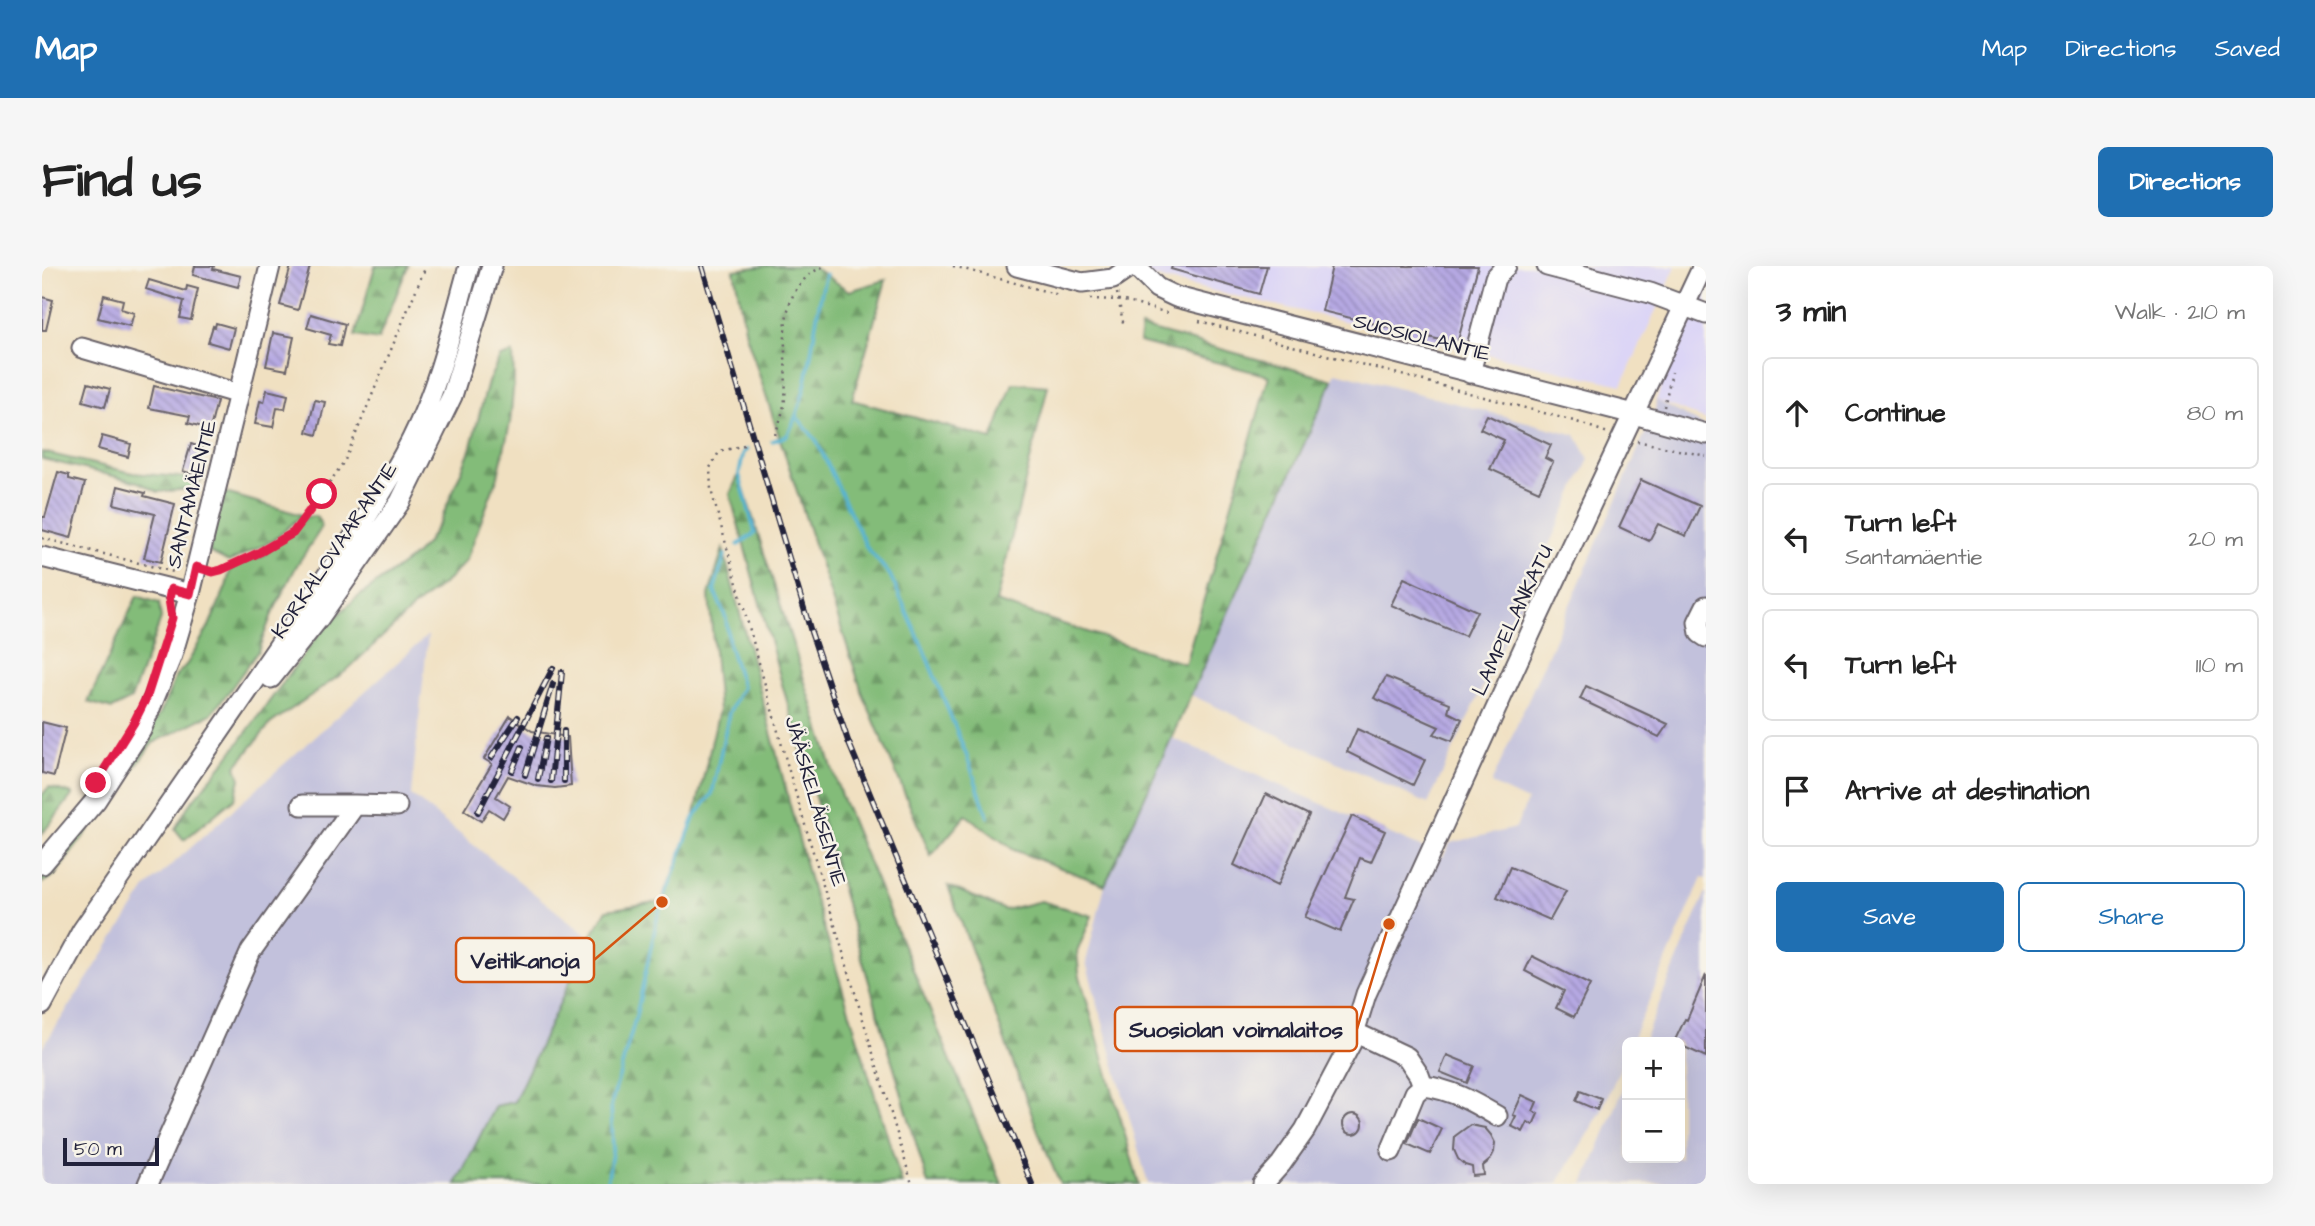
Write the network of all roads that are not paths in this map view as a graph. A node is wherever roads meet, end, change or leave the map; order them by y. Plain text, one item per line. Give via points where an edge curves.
1 (270, 266) edge
2 (469, 266) edge
3 (492, 266) edge
4 (1017, 266) edge
5 (1134, 266) edge
6 (1506, 266) edge
7 (1547, 266) edge
8 (1703, 266) edge
9 (1683, 304) junction
10 (1706, 314) edge
11 (82, 348) dead end
12 (1470, 373) junction
13 (239, 394) junction
14 (1634, 414) junction
15 (1706, 434) edge
16 (42, 557) edge
17 (190, 594) junction
18 (1706, 606) edge
19 (1706, 637) edge
20 (202, 758) junction
21 (302, 805) dead end
22 (355, 805) junction
23 (397, 806) dead end
24 (42, 864) edge
25 (42, 1005) edge
26 (1354, 1032) junction
27 (1423, 1086) junction
28 (1497, 1116) dead end
29 (1391, 1151) dead end
30 (148, 1184) edge
31 (1263, 1184) edge

1 - 13 street, SANTAMÄENTIE
2 - 20 street, KORKALOVAARANTIE via 433,389 412,439 351,541
3 - 20 street, KORKALOVAARANTIE via 452,396 400,502 319,618 220,744
4 - 5 street, SUOSIOLANTIE via 1082,283 1113,279
5 - 12 street, SUOSIOLANTIE via 1157,288 1176,297
6 - 12 street via 1495,278
7 - 9 street
8 - 9 street, LAMPELANKATU
9 - 10 street
9 - 14 street, LAMPELANKATU
11 - 13 street
12 - 14 street, SUOSIOLANTIE
13 - 17 street, SANTAMÄENTIE
14 - 15 street, SUOSIOLANTIE
14 - 26 street, LAMPELANKATU via 1366,994
16 - 17 street
17 - 24 street, SANTAMÄENTIE via 172,655 141,730 96,800
18 - 19 street via 1698,628
20 - 25 street, KORKALOVAARANTIE via 82,931
21 - 22 street
22 - 23 street
22 - 30 street via 251,951
26 - 27 street via 1407,1057
26 - 31 street, LAMPELANKATU via 1305,1130
27 - 28 street via 1461,1095
27 - 29 street via 1415,1093

